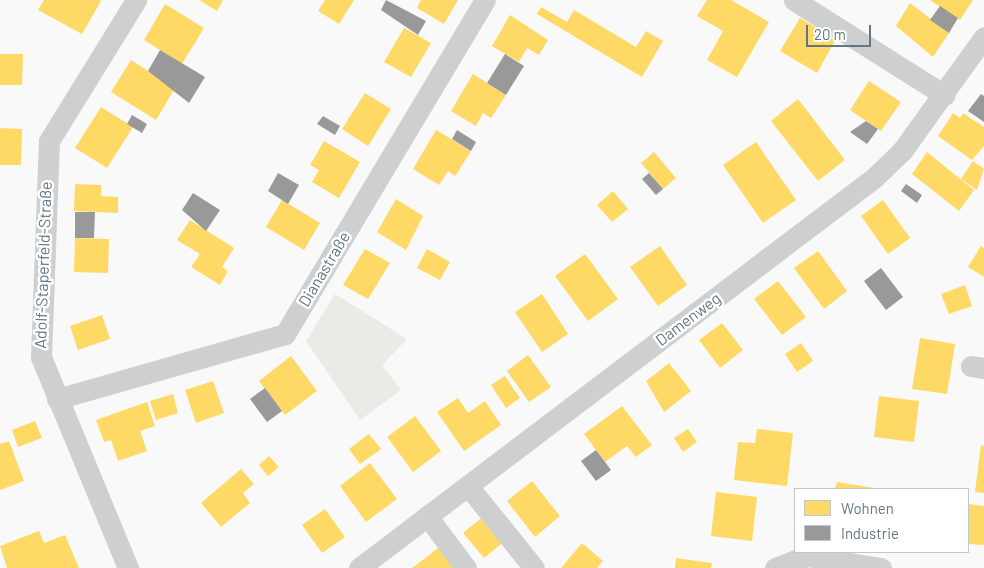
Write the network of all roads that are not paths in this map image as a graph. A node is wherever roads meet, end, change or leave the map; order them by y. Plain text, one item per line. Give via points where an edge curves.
1 (136, 0) edge
2 (485, 0) edge
3 (794, 0) edge
4 (984, 37) edge
5 (944, 95) junction
6 (57, 399) junction
7 (468, 486) junction
8 (427, 516) junction
9 (128, 568) edge
10 (359, 568) edge
11 (466, 568) edge
12 (534, 568) edge
13 (775, 568) edge
14 (881, 568) edge

1 - 6 street, Adolf-Staperfeld-Straße via 49,141 41,357
2 - 6 street, Dianastraße via 285,334
3 - 5 street
4 - 5 street, Damenweg
5 - 7 street, Damenweg via 902,151 875,178
6 - 9 street, Adolf-Staperfeld-Straße
7 - 8 street, Damenweg
7 - 12 street
8 - 10 street, Damenweg
8 - 11 street
13 - 14 street via 806,556

